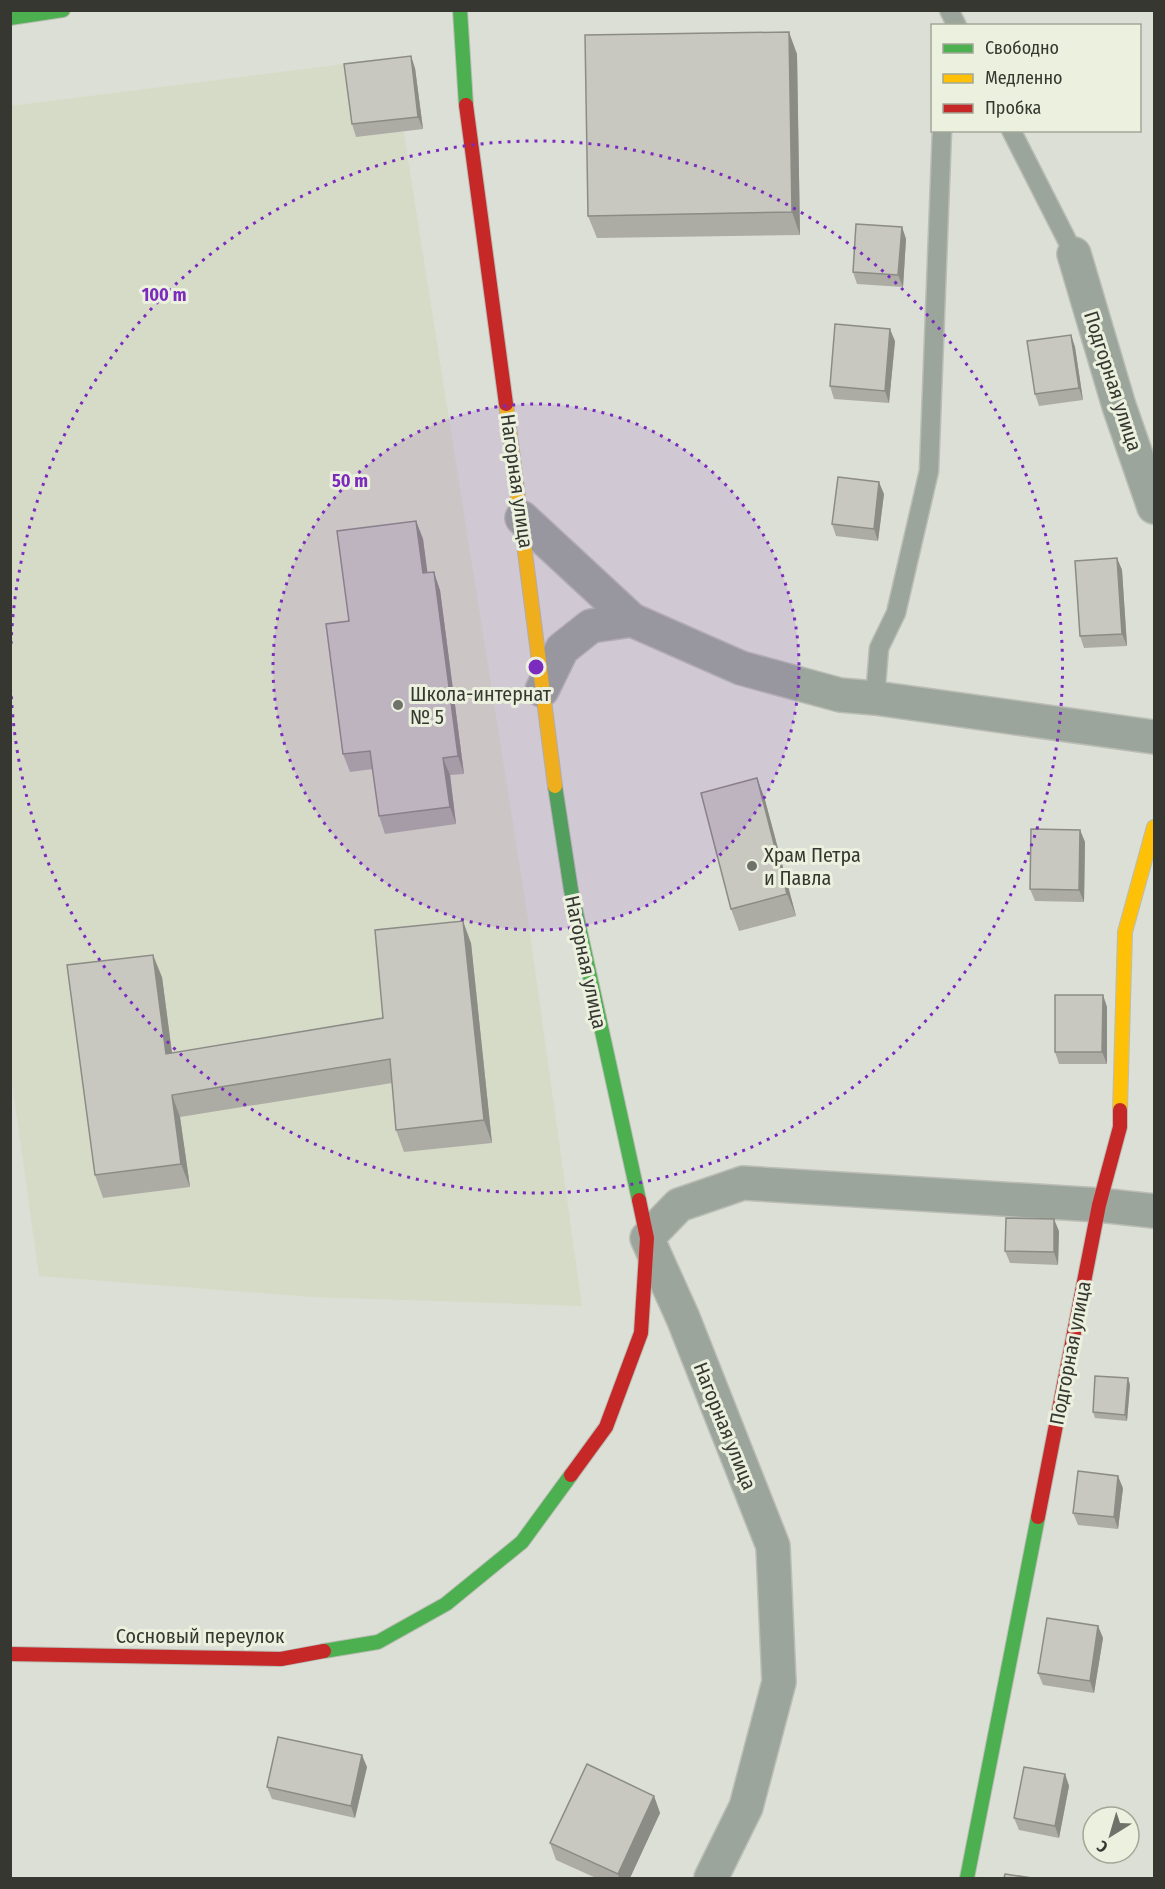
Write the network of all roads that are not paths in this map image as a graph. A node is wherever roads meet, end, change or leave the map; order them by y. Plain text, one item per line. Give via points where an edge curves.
1 (63, 10) edge
2 (460, 10) edge
3 (948, 10) edge
4 (10, 18) edge
5 (956, 24) edge
6 (942, 132) edge
7 (1012, 132) edge
8 (1074, 254) joint
9 (1155, 507) edge
10 (522, 518) junction
11 (632, 620) junction
12 (542, 690) junction
13 (875, 698) junction
14 (1155, 737) edge
15 (1155, 827) edge
16 (1099, 1205) junction
17 (1155, 1211) edge
18 (646, 1238) junction
19 (10, 1654) edge
20 (711, 1878) edge
21 (967, 1878) edge

1 - 4 main road
2 - 10 main road, Нагорная улица via 464,93
3 - 5 lane
6 - 13 lane via 929,471 896,613 879,648
7 - 8 lane
8 - 9 street, Подгорная улица via 1119,406
10 - 11 street
10 - 12 main road, Нагорная улица
11 - 12 street via 591,626 562,649
11 - 13 street via 741,668 840,695
12 - 18 main road, Нагорная улица via 571,890
13 - 14 street
15 - 16 main road, Подгорная улица via 1125,932 1120,1127
16 - 17 street
16 - 18 street via 743,1183 679,1205
16 - 21 main road, Подгорная улица
18 - 19 main road, Сосновый переулок via 642,1334 606,1427 522,1542 446,1604 378,1642 281,1659
18 - 20 street, Нагорная улица via 683,1318 773,1546 779,1682 746,1807

